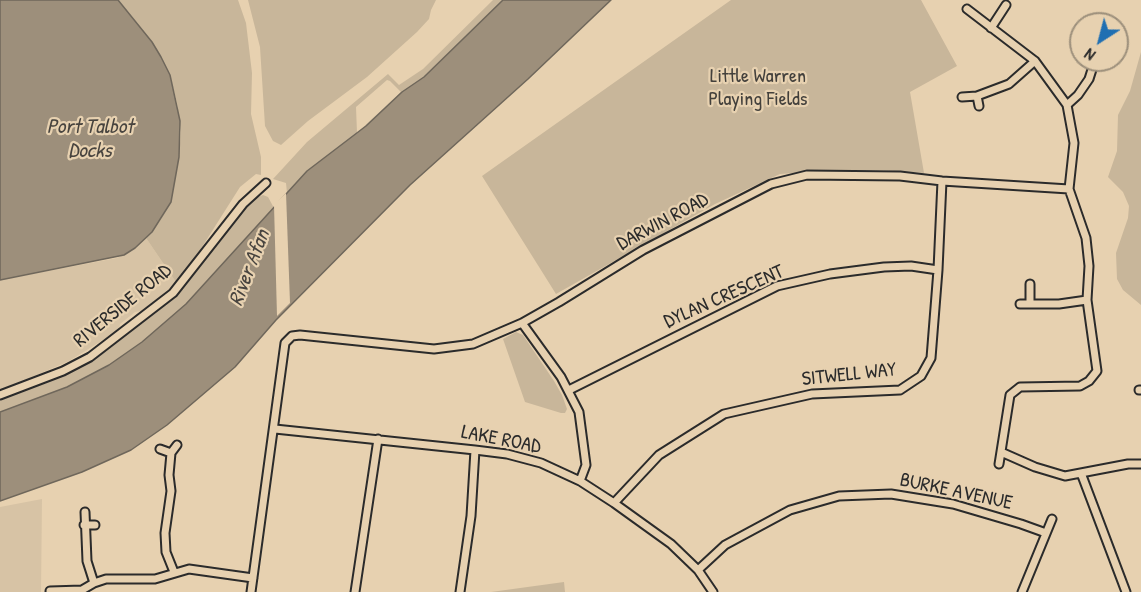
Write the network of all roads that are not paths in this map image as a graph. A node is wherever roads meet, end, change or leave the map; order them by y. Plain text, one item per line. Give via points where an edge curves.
1 (1006, 5) dead end
2 (967, 9) dead end
3 (991, 28) junction
4 (1035, 61) junction
5 (1091, 72) edge
6 (977, 96) junction
7 (962, 97) dead end
8 (1067, 105) junction
9 (979, 106) dead end
10 (942, 181) junction
11 (266, 183) dead end
12 (1069, 189) junction
13 (938, 270) junction
14 (1030, 284) dead end
15 (1088, 300) junction
16 (1030, 303) junction
17 (1020, 304) dead end
18 (522, 323) junction
19 (569, 390) junction
20 (0, 395) edge
21 (274, 429) junction
22 (378, 439) junction
23 (177, 445) dead end
24 (160, 449) dead end
25 (475, 450) junction
26 (1001, 452) junction
27 (171, 453) junction
28 (999, 464) dead end
29 (1141, 464) edge
30 (1081, 472) junction
31 (580, 481) junction
32 (614, 503) junction
33 (85, 512) dead end
34 (1052, 519) dead end
35 (84, 525) junction
36 (95, 525) dead end
37 (1046, 533) junction
38 (698, 570) junction
39 (174, 572) junction
40 (253, 578) junction
41 (94, 583) junction
42 (50, 591) edge
43 (65, 592) edge
44 (251, 592) edge
45 (355, 592) edge
46 (460, 592) edge
47 (713, 592) edge
48 (1022, 592) edge
49 (1126, 592) edge

1 - 3 street
2 - 3 street
3 - 4 street
4 - 6 street via 1009,84
4 - 8 street
5 - 8 street
6 - 7 street
6 - 9 street
8 - 12 street via 1074,143
10 - 12 street, DARWIN ROAD
10 - 13 street, SITWELL WAY
10 - 18 street, DARWIN ROAD via 900,176 807,175 771,184 643,250
11 - 20 street, RIVERSIDE ROAD via 243,204 166,299 90,357
12 - 15 street via 1086,238
13 - 19 street, DYLAN CRESCENT via 884,267 777,286
13 - 32 street, SITWELL WAY via 931,358 921,376 900,390 812,394 724,414 659,455
14 - 16 street
15 - 16 street
15 - 26 street via 1097,371 1080,386 1020,387 1010,395
16 - 17 street
18 - 19 street
18 - 21 street, DARWIN ROAD via 473,344 434,349 300,335 288,339
19 - 31 street via 581,422 586,465
21 - 22 street, LAKE ROAD
21 - 40 street
22 - 25 street, LAKE ROAD
22 - 45 street
23 - 27 street
24 - 27 street
25 - 31 street, LAKE ROAD via 541,463
25 - 46 street
26 - 28 street
26 - 30 street via 1065,476
27 - 39 street via 165,533 166,552
29 - 30 street
30 - 49 street
31 - 32 street, LAKE ROAD
32 - 38 street, LAKE ROAD via 671,544
33 - 35 street
34 - 37 street
35 - 36 street
35 - 41 street via 87,561
37 - 38 street, BURKE AVENUE via 953,504 891,494 839,496 790,510 725,544
37 - 48 street
38 - 47 street, LAKE ROAD
39 - 40 street via 189,569
39 - 41 street via 155,579 106,579
40 - 44 street
41 - 43 street via 82,590
42 - 43 street

